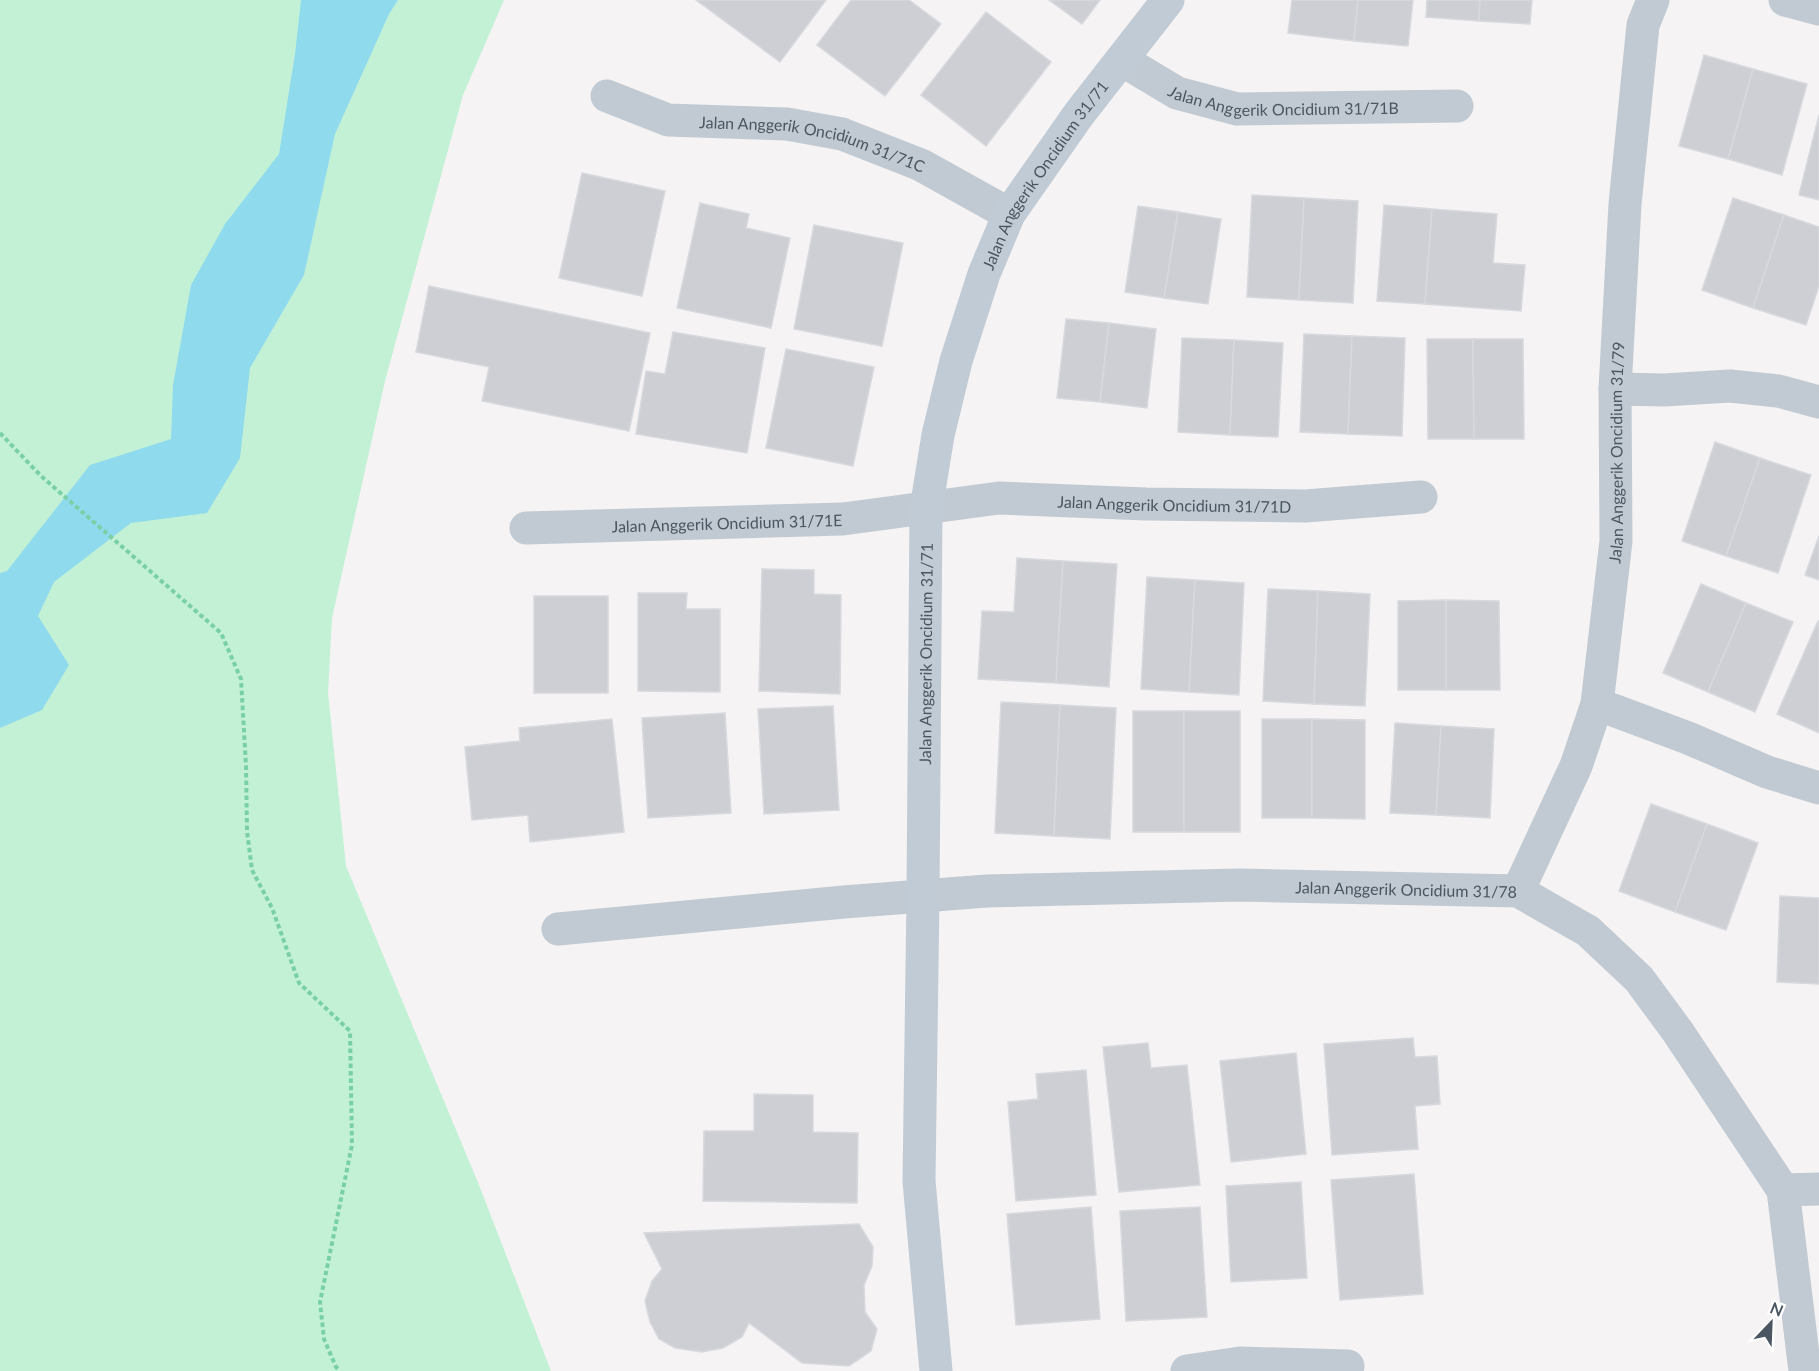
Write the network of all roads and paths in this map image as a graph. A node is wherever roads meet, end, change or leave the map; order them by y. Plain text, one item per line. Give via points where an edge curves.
1 (1168, 0) edge
2 (1653, 0) edge
3 (1785, 0) edge
4 (1819, 9) edge
5 (1122, 60) junction
6 (607, 96) dead end
7 (1457, 106) dead end
8 (1009, 214) junction
9 (1616, 389) junction
10 (1819, 402) edge
11 (0, 433) edge
12 (1421, 497) dead end
13 (926, 508) junction
14 (526, 528) dead end
15 (1597, 704) junction
16 (1819, 788) edge
17 (1518, 891) junction
18 (923, 896) junction
19 (558, 929) dead end
20 (1819, 1189) edge
21 (1783, 1190) junction
22 (1348, 1366) dead end
23 (340, 1371) edge
24 (936, 1371) edge
25 (1187, 1371) edge
26 (1805, 1371) edge

1 - 5 street, Jalan Anggerik Oncidium 31/71
2 - 9 street, Jalan Anggerik Oncidium 31/79 via 1643,25 1626,193
3 - 4 street
5 - 7 street, Jalan Anggerik Oncidium 31/71B via 1177,93 1237,109
5 - 8 street, Jalan Anggerik Oncidium 31/71 via 1078,114
6 - 8 street, Jalan Anggerik Oncidium 31/71C via 669,120 787,124 842,134 921,165
8 - 13 street, Jalan Anggerik Oncidium 31/71 via 984,274 956,361
9 - 10 street via 1730,386 1778,390
9 - 15 street, Jalan Anggerik Oncidium 31/79 via 1616,541
11 - 23 path via 41,476 221,633 241,678 252,870 272,908 299,983 350,1031 352,1145 320,1302 324,1339
12 - 13 street, Jalan Anggerik Oncidium 31/71D via 1305,506 999,498
13 - 14 street, Jalan Anggerik Oncidium 31/71E via 843,519
13 - 18 street, Jalan Anggerik Oncidium 31/71
15 - 16 street via 1767,772
15 - 17 street, Jalan Anggerik Oncidium 31/79 via 1576,766
17 - 18 street, Jalan Anggerik Oncidium 31/78 via 1240,885
17 - 21 street, Jalan Anggerik Oncidium 31/78 via 1588,931 1640,979
18 - 19 street, Jalan Anggerik Oncidium 31/78
18 - 24 street, Jalan Anggerik Oncidium 31/71 via 919,1181
20 - 21 street
21 - 26 street, Jalan Anggerik Oncidium 31/78
22 - 25 street via 1240,1363

